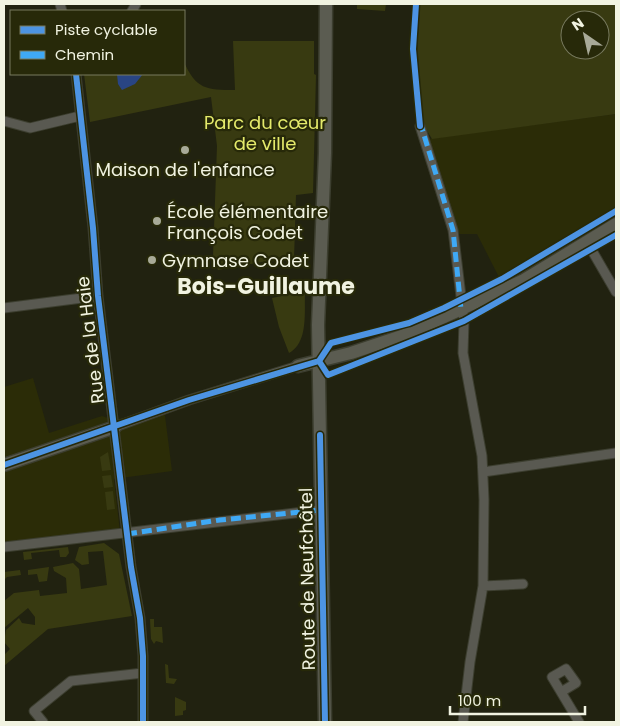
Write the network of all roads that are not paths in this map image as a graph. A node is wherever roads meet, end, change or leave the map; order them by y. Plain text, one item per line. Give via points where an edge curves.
1 (326, 4) edge
2 (76, 75) edge
3 (80, 116) junction
4 (4, 121) edge
5 (420, 126) dead end
6 (616, 224) edge
7 (587, 242) junction
8 (616, 292) edge
9 (98, 296) junction
10 (4, 308) edge
11 (461, 309) junction
12 (319, 361) junction
13 (298, 366) joint
14 (115, 427) junction
15 (616, 453) edge
16 (4, 465) edge
17 (483, 472) junction
18 (321, 510) junction
19 (127, 534) junction
20 (4, 548) edge
21 (524, 584) dead end
22 (483, 586) junction
23 (143, 672) junction
24 (561, 692) dead end
25 (43, 722) edge
26 (142, 722) edge
27 (325, 722) edge
28 (463, 722) edge
29 (579, 722) edge

1 - 12 main road, Route de Neufchâtel
2 - 3 street, Rue de la Haie
3 - 4 street via 30,128
3 - 9 street, Rue de la Haie via 94,228
5 - 11 street via 453,230
6 - 7 main road
7 - 8 street
7 - 11 main road via 524,280
9 - 10 street
9 - 14 street, Rue de la Haie
11 - 12 main road via 402,336
11 - 17 street via 464,322 462,353
12 - 13 main road
12 - 18 main road, Route de Neufchâtel
13 - 14 street
14 - 16 main road
14 - 19 street, Rue de la Haie
15 - 17 street
17 - 22 street
18 - 19 street
18 - 27 main road, Route de Neufchâtel
19 - 20 street
19 - 23 street, Rue de la Haie via 140,618
21 - 22 street
22 - 28 street
23 - 25 street via 71,681 34,711
23 - 26 street, Rue de la Haie
24 - 29 street

